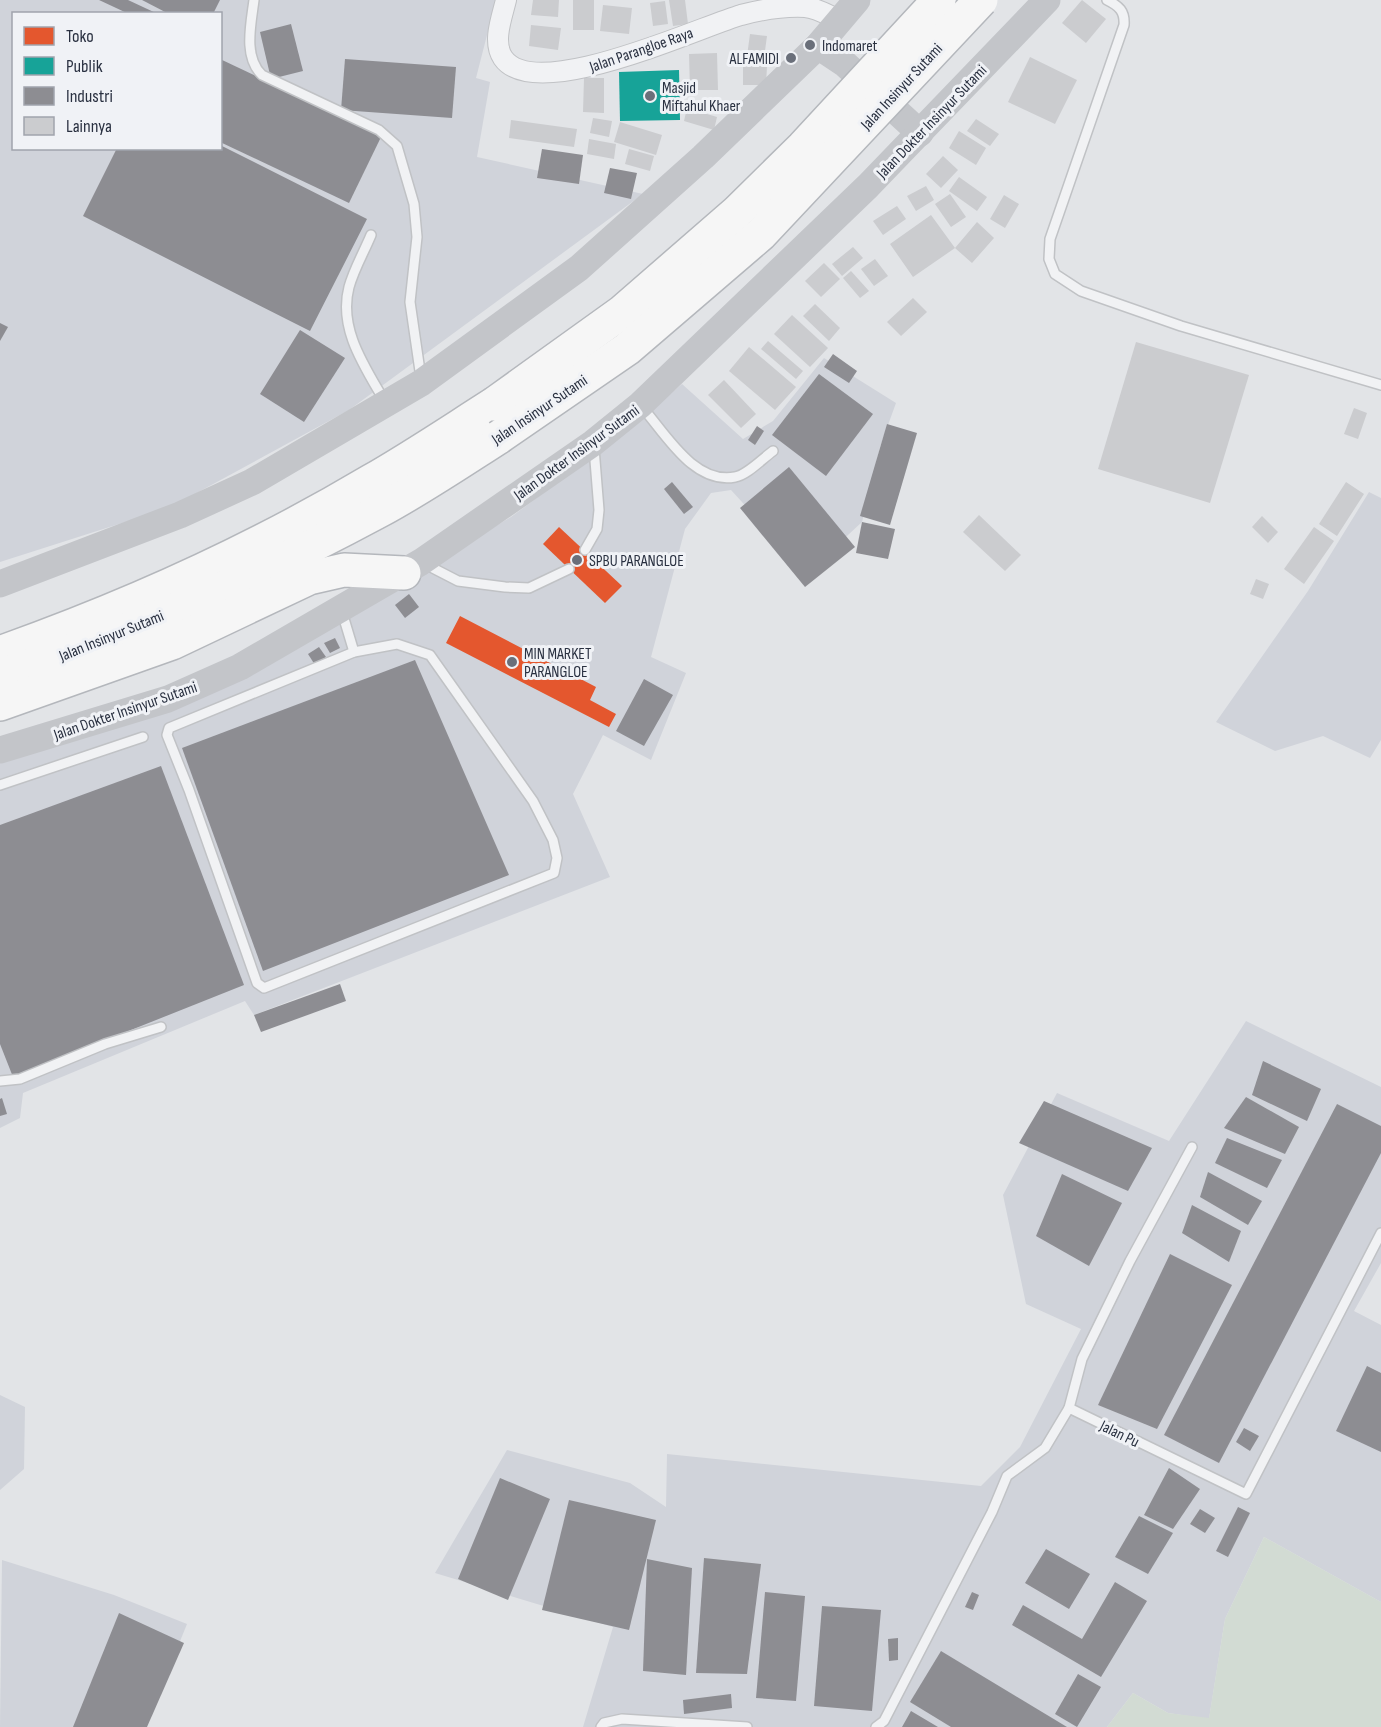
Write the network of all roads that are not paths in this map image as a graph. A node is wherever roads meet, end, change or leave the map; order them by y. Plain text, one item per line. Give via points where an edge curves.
1 (254, 0) edge
2 (506, 0) edge
3 (858, 0) edge
4 (939, 0) edge
5 (981, 0) edge
6 (1047, 0) edge
7 (1107, 0) edge
8 (839, 20) junction
9 (818, 46) junction
10 (920, 133) junction
11 (370, 236) dead end
12 (422, 383) junction
13 (1381, 385) edge
14 (386, 404) junction
15 (640, 405) junction
16 (593, 443) junction
17 (773, 451) dead end
18 (585, 550) dead end
19 (412, 567) junction
20 (569, 569) dead end
21 (0, 584) edge
22 (342, 610) junction
23 (0, 652) edge
24 (354, 652) junction
25 (0, 675) edge
26 (0, 704) edge
27 (143, 737) dead end
28 (0, 750) edge
29 (0, 785) edge
30 (161, 1027) dead end
31 (0, 1081) edge
32 (1192, 1147) dead end
33 (1381, 1233) edge
34 (1070, 1408) junction
35 (602, 1727) edge
36 (747, 1727) edge
37 (876, 1727) edge

1 - 12 lane via 250,52 256,69 379,130 390,137 401,155 417,222 410,302
2 - 8 street, Jalan Parangloe Raya via 498,36 499,51 504,60 535,74 547,75 582,70 742,11 806,7
3 - 8 street
4 - 23 highway, Jalan Insinyur Sutami, bridge via 737,212 622,312 494,404 371,481 202,571
5 - 25 highway, Jalan Insinyur Sutami, bridge via 761,234 627,349 499,437 381,511 210,595 59,656
6 - 10 street, Jalan Dokter Insinyur Sutami
7 - 13 lane via 1119,6 1124,25 1050,239 1049,258 1055,274 1081,291 1181,326
8 - 9 street
9 - 10 street via 845,64
9 - 12 street via 703,157 579,268
10 - 15 street, Jalan Dokter Insinyur Sutami
11 - 14 lane via 349,286 346,310 357,356
12 - 14 street
14 - 21 street via 252,482 180,515
15 - 16 street, Jalan Dokter Insinyur Sutami
15 - 17 lane via 696,469 710,475 737,477
16 - 18 lane via 599,510 597,529
16 - 19 street, Jalan Dokter Insinyur Sutami
19 - 20 lane via 458,581 505,588 529,588
19 - 22 street, Jalan Dokter Insinyur Sutami
19 - 26 highway via 344,570 309,578 172,643
22 - 24 lane
22 - 28 street, Jalan Dokter Insinyur Sutami via 240,667 168,699
24 - 24 lane via 397,644 430,656 533,801 553,840 557,858 554,873 264,988 257,983 167,735 169,728
27 - 29 lane
30 - 31 lane via 105,1044 20,1079
32 - 34 lane via 1082,1359
33 - 34 lane, Jalan Pu via 1246,1494
34 - 37 lane via 1045,1448 1007,1476 884,1721
35 - 36 lane via 622,1719

